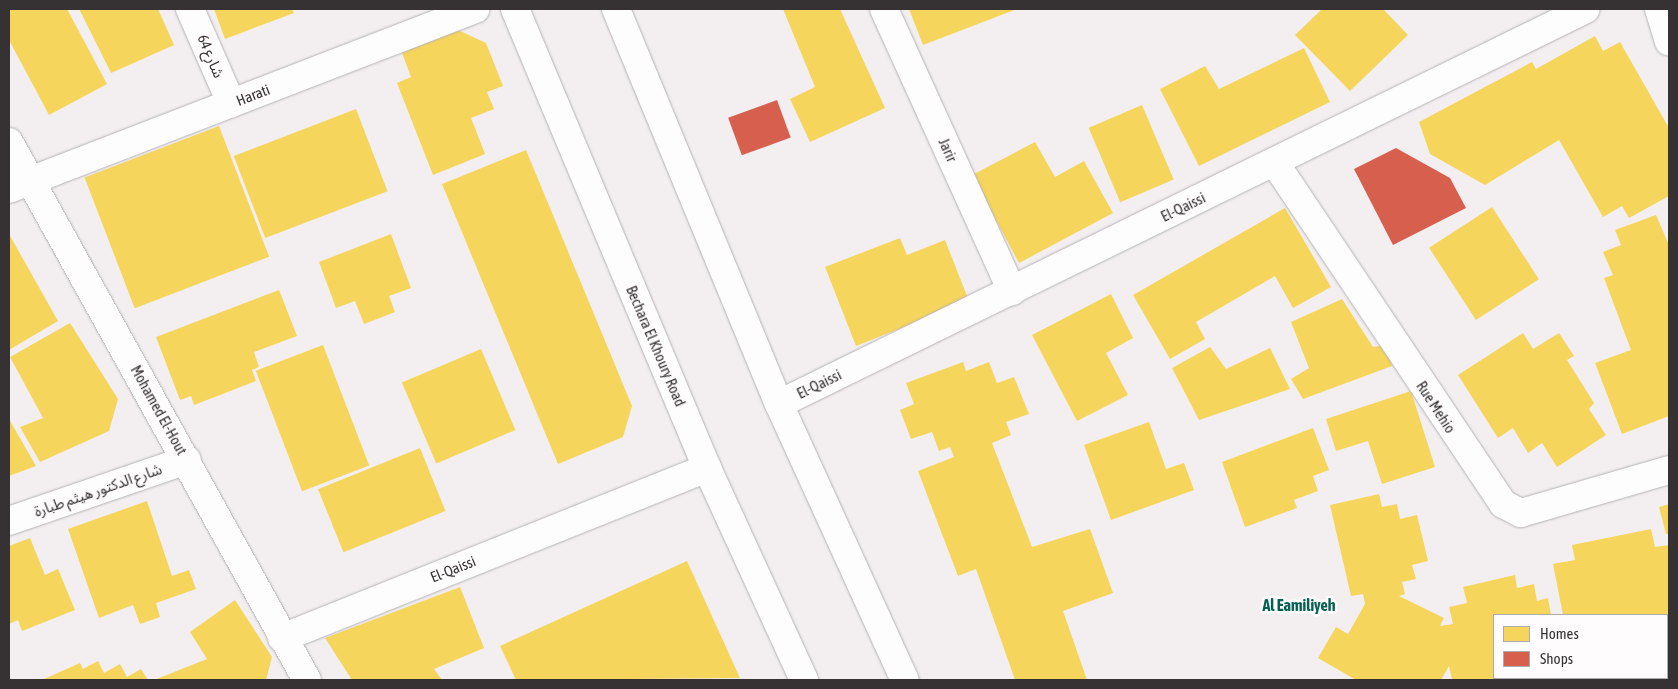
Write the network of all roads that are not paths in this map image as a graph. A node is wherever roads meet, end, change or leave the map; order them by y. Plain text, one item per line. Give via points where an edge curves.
1 (190, 9) edge
2 (475, 9) edge
3 (515, 9) edge
4 (616, 9) edge
5 (884, 9) edge
6 (1586, 9) edge
7 (1659, 9) edge
8 (1669, 41) edge
9 (231, 103) junction
10 (9, 142) edge
11 (1275, 162) junction
12 (20, 185) edge
13 (1012, 290) junction
14 (779, 404) junction
15 (187, 460) junction
16 (707, 468) junction
17 (1669, 470) edge
18 (9, 521) edge
19 (282, 638) junction
20 (307, 680) edge
21 (804, 680) edge
22 (905, 680) edge

1 - 9 street, شارع 64
2 - 9 street, Harati
3 - 16 street, Bechara El Khoury Road
4 - 14 street
5 - 13 street, Jarir
6 - 11 street, El-Qaissi
7 - 8 street
9 - 12 street, Harati
10 - 12 street, Mohamed El-Hout
11 - 13 street, El-Qaissi
11 - 17 street, Rue Mehio via 1507,507 1521,513
12 - 15 street, Mohamed El-Hout
13 - 14 street, El-Qaissi
14 - 22 street
15 - 18 street, شارع الدكتور هيثم طبارة
15 - 19 street, Mohamed El-Hout
16 - 19 street, El-Qaissi
16 - 21 street, Bechara El Khoury Road
19 - 20 street, Mohamed El-Hout

